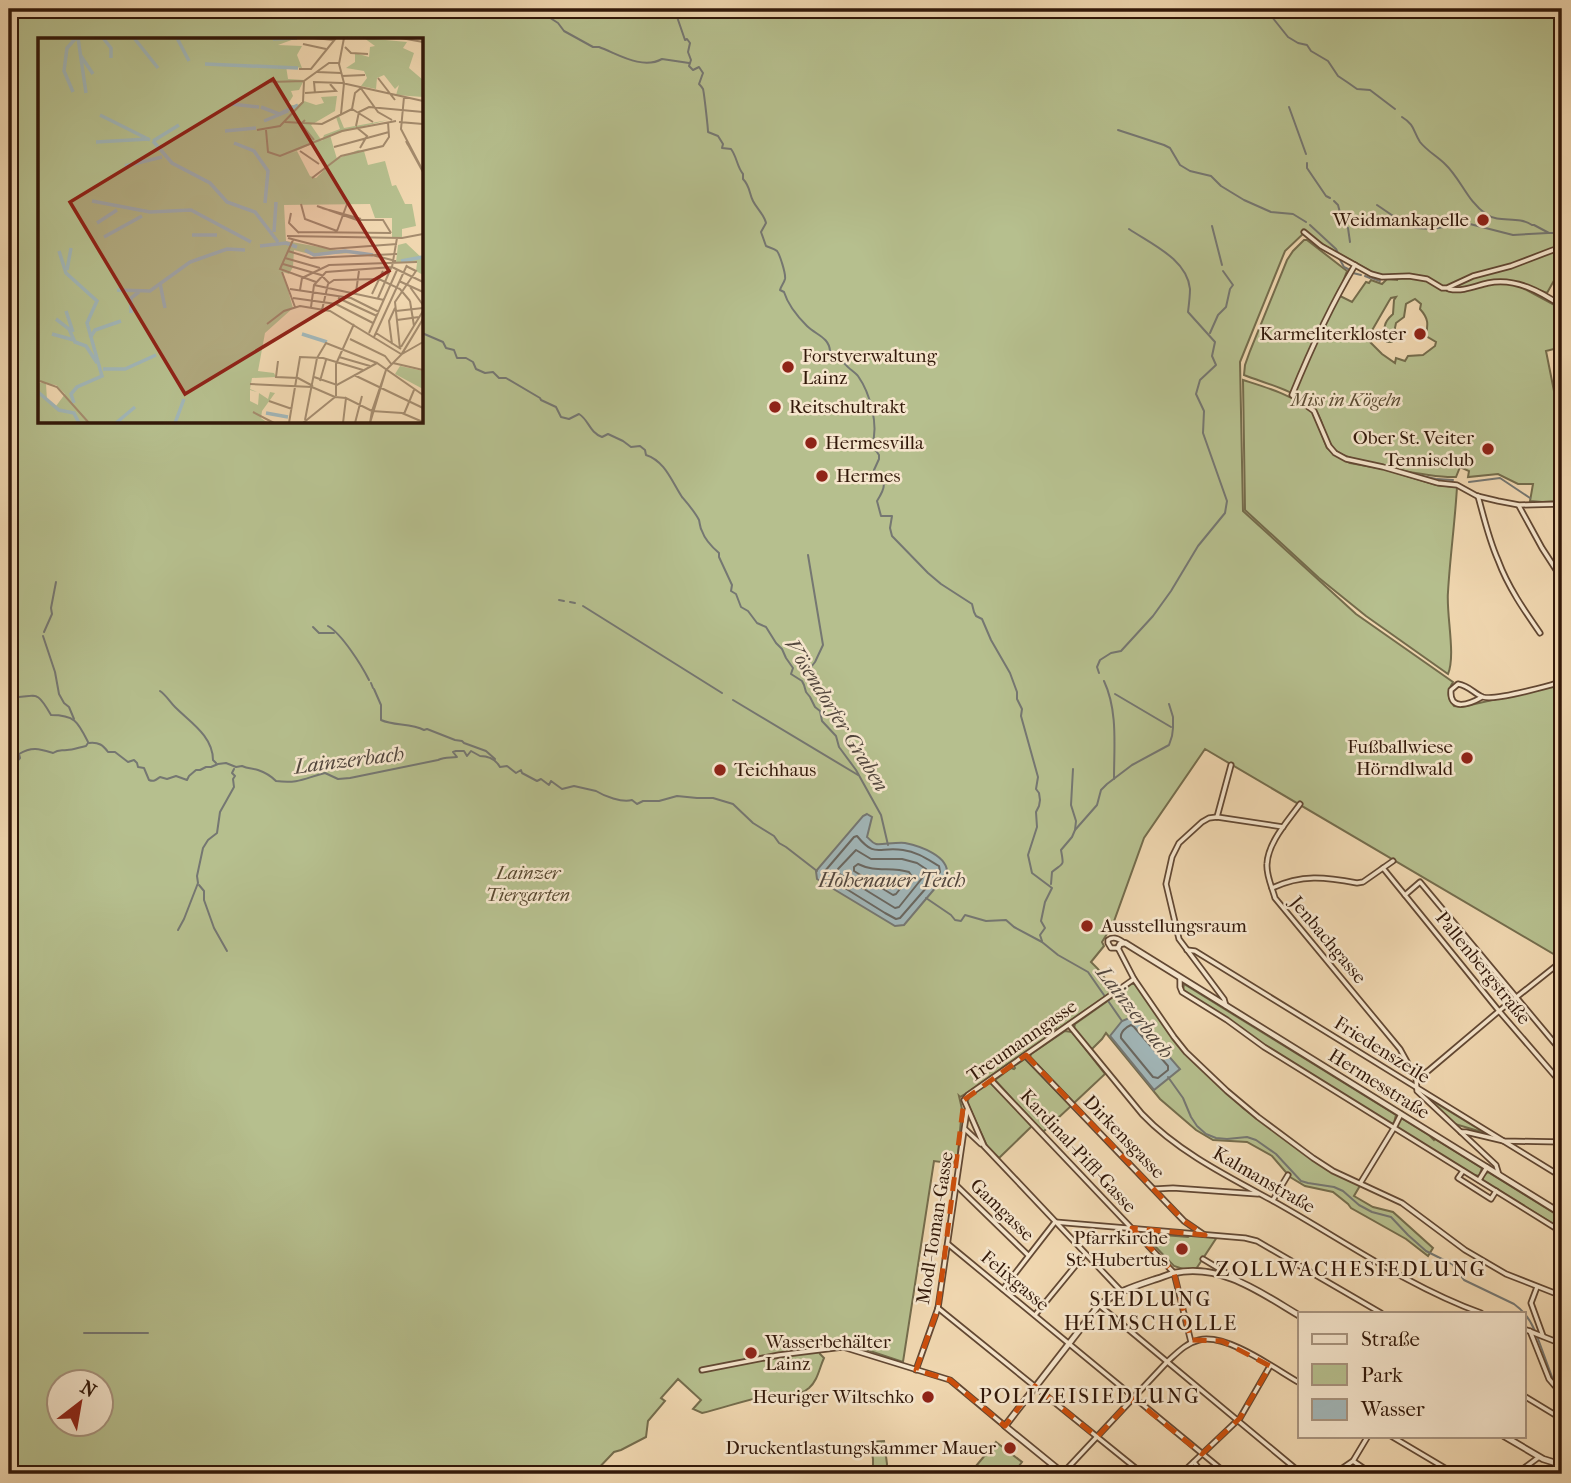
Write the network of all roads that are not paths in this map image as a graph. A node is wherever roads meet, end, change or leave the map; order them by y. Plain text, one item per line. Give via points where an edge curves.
1 (1304, 232) dead end
2 (1562, 249) edge
3 (1355, 265) junction
4 (1447, 288) junction
5 (1562, 306) edge
6 (1478, 496) junction
7 (1562, 504) edge
8 (1519, 505) junction
9 (1562, 579) edge
10 (1540, 634) dead end
11 (1562, 682) edge
12 (1482, 697) junction
13 (1231, 765) dead end
14 (1300, 804) dead end
15 (1217, 817) junction
16 (1284, 828) junction
17 (1393, 861) dead end
18 (1383, 868) junction
19 (1272, 888) junction
20 (1405, 895) junction
21 (1125, 943) junction
22 (1118, 948) junction
23 (1187, 950) junction
24 (1562, 961) edge
25 (1180, 978) junction
26 (1136, 981) junction
27 (1517, 997) junction
28 (1226, 1006) junction
29 (1499, 1011) junction
30 (1069, 1025) junction
31 (1562, 1052) edge
32 (1026, 1055) junction
33 (1416, 1078) junction
34 (991, 1079) junction
35 (1562, 1084) edge
36 (1416, 1087) junction
37 (967, 1108) junction
38 (1401, 1114) junction
39 (1394, 1128) junction
40 (965, 1129) junction
41 (1461, 1132) junction
42 (1504, 1141) junction
43 (1562, 1142) edge
44 (984, 1146) junction
45 (1487, 1167) junction
46 (1463, 1171) junction
47 (1287, 1175) dead end
48 (1499, 1175) junction
49 (1562, 1177) edge
50 (1479, 1180) junction
51 (1361, 1182) junction
52 (957, 1186) junction
53 (1155, 1189) junction
54 (1496, 1191) junction
55 (1260, 1195) junction
56 (1273, 1201) junction
57 (1562, 1214) edge
58 (1055, 1222) junction
59 (1132, 1228) junction
60 (1562, 1230) edge
61 (1205, 1235) junction
62 (948, 1244) junction
63 (1085, 1254) junction
64 (1028, 1255) junction
65 (1203, 1259) dead end
66 (1174, 1273) junction
67 (1247, 1285) junction
68 (1537, 1287) junction
69 (1003, 1289) junction
70 (1120, 1290) junction
71 (1562, 1296) edge
72 (1099, 1305) junction
73 (938, 1308) junction
74 (1379, 1312) edge
75 (1478, 1312) edge
76 (1035, 1315) junction
77 (1298, 1315) edge
78 (1526, 1330) edge
79 (1532, 1332) junction
80 (1541, 1335) junction
81 (1191, 1342) junction
82 (1068, 1343) junction
83 (1562, 1344) edge
84 (1167, 1362) junction
85 (1270, 1367) junction
86 (702, 1370) dead end
87 (916, 1370) junction
88 (1298, 1382) edge
89 (1035, 1386) junction
90 (1562, 1388) edge
91 (1526, 1397) edge
92 (1133, 1398) junction
93 (1562, 1419) edge
94 (1238, 1420) junction
95 (1004, 1426) junction
96 (1097, 1437) junction
97 (1367, 1438) edge
98 (1394, 1438) edge
99 (1507, 1438) edge
100 (1202, 1454) junction
101 (1539, 1457) junction
102 (1353, 1461) junction
103 (1194, 1462) junction
104 (1562, 1465) edge
105 (1063, 1474) edge
106 (1143, 1474) edge
107 (1181, 1474) edge
108 (1203, 1474) edge
109 (1227, 1474) edge
110 (1302, 1474) edge
111 (1334, 1474) edge
112 (1372, 1474) edge
113 (1455, 1474) edge
114 (1516, 1474) edge

1 - 3 street
2 - 4 street
3 - 4 street via 1382,276 1427,279
3 - 6 street via 1292,395 1314,411 1329,446 1343,458 1457,485
4 - 5 street via 1463,290 1507,281
6 - 8 street
6 - 10 street via 1505,576
7 - 8 street
8 - 9 street
11 - 12 street
12 - 12 street via 1460,684 1450,694 1459,705
13 - 15 street
14 - 16 street, Jenbachgasse
15 - 16 street
15 - 23 street via 1188,834 1168,870 1166,884 1176,928
16 - 19 street, Jenbachgasse via 1266,863
17 - 18 street
18 - 19 street via 1363,882 1303,877
18 - 20 street, Pallenbergstraße
19 - 33 street, Jenbachgasse via 1275,898 1400,1049
20 - 27 street via 1420,882
20 - 29 street, Pallenbergstraße
21 - 22 street
21 - 22 street via 1117,938 1108,940 1108,946
21 - 25 street, Hermesstraße
22 - 26 street
23 - 28 street
23 - 36 street, Friedenszeile
24 - 27 street
25 - 28 street, Hermesstraße
25 - 39 street, Hermesstraße via 1182,992
26 - 30 street, Treumanngasse
26 - 51 street via 1186,1052 1227,1091 1313,1158
27 - 29 street
27 - 31 street
28 - 38 street, Hermesstraße
29 - 33 street
29 - 35 street, Pallenbergstraße
30 - 32 street, Treumanngasse
30 - 55 street, Kalmanstraße via 1155,1127
32 - 34 street, Treumanngasse
32 - 53 street, Dirkensgasse
33 - 36 street, Jenbachgasse
34 - 37 street, Treumanngasse via 965,1097
34 - 59 street, Kardinal-Piffl-Gasse
36 - 41 street
36 - 42 street, Friedenszeile
37 - 40 street, Modl-Toman-Gasse
37 - 44 street
38 - 39 street
38 - 45 street, Hermesstraße
39 - 46 street, Hermesstraße
39 - 51 street
40 - 44 street
40 - 52 street, Modl-Toman-Gasse
41 - 42 street
41 - 48 street via 1496,1165
42 - 43 street
42 - 49 street, Friedenszeile
44 - 58 street
45 - 48 street, Hermesstraße
45 - 50 street
46 - 50 street, Hermesstraße
46 - 54 street, Hermesstraße via 1458,1178 1491,1199
47 - 56 street
48 - 57 street, Hermesstraße
50 - 54 street, Hermesstraße
51 - 68 street via 1402,1203 1465,1250
52 - 62 street, Modl-Toman-Gasse
52 - 64 street, Gamgasse
53 - 55 street
53 - 61 street, Dirkensgasse via 1184,1221
54 - 60 street, Hermesstraße
55 - 56 street, Kalmanstraße
56 - 75 street, Kalmanstraße via 1414,1283
58 - 59 street
58 - 63 street
58 - 64 street
59 - 61 street
59 - 66 street, Kardinal-Piffl-Gasse
61 - 74 street via 1257,1241
62 - 69 street, Felixgasse
62 - 73 street, Modl-Toman-Gasse
63 - 70 street
63 - 76 street
64 - 69 street
65 - 67 street
66 - 67 street via 1222,1274
66 - 70 street
66 - 81 street
67 - 77 street
68 - 71 street
68 - 80 street via 1531,1303
69 - 76 street, Felixgasse
70 - 72 street
72 - 82 street
72 - 84 street
73 - 87 street, Modl-Toman-Gasse
73 - 89 street
76 - 82 street, Felixgasse
78 - 79 street
79 - 80 street
79 - 90 street via 1549,1379
80 - 83 street
81 - 84 street
81 - 85 street via 1222,1341
82 - 89 street
82 - 92 street, Felixgasse
84 - 92 street
84 - 94 street
85 - 88 street
85 - 94 street
86 - 87 street via 837,1347
87 - 95 street via 950,1380
89 - 95 street
89 - 96 street
91 - 93 street
92 - 96 street
92 - 100 street, Felixgasse
94 - 100 street
94 - 110 street
95 - 105 street
96 - 105 street
96 - 106 street
97 - 102 street
98 - 113 street
99 - 101 street
100 - 103 street
100 - 109 street, Felixgasse
101 - 104 street
101 - 114 street
102 - 111 street
102 - 112 street
103 - 107 street
103 - 108 street

